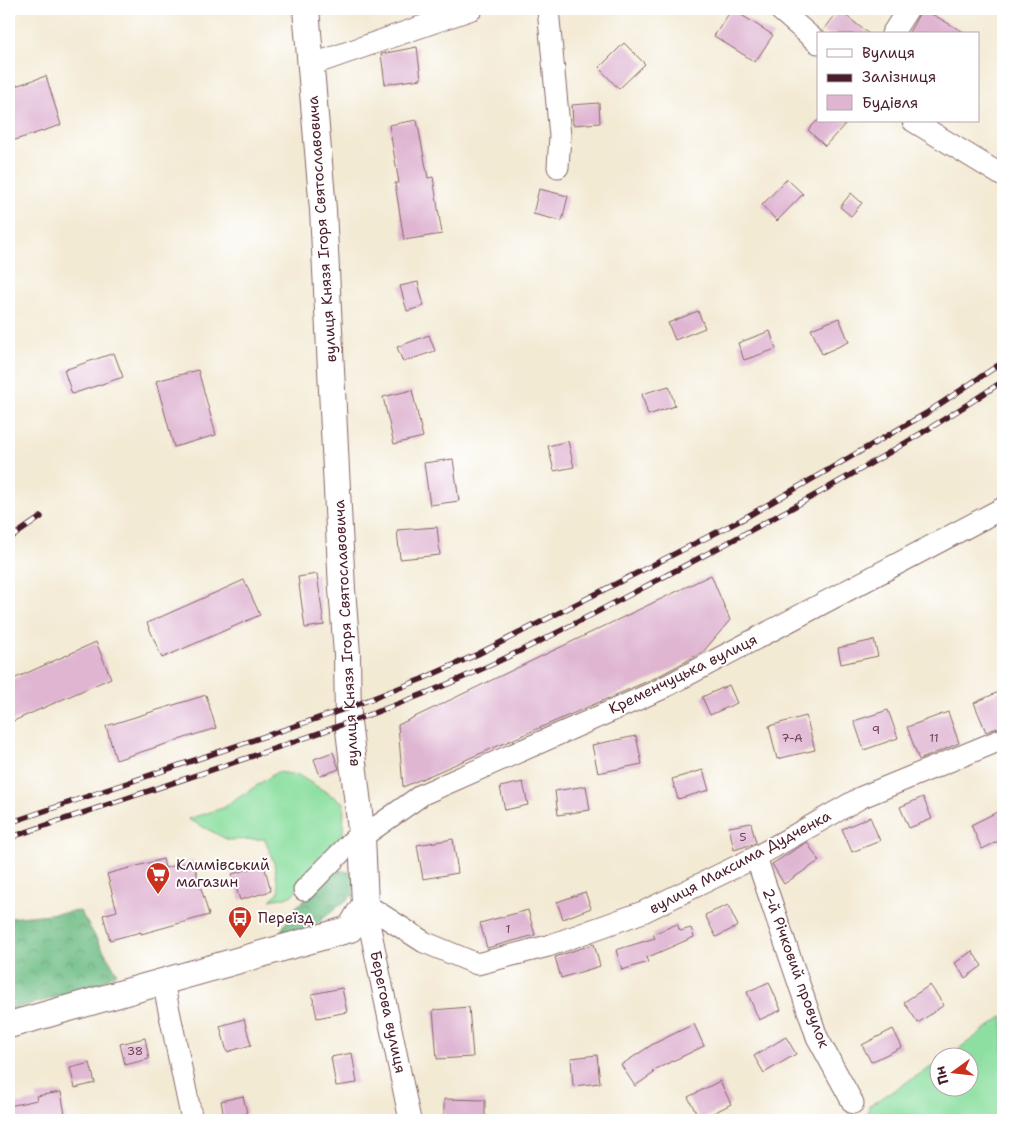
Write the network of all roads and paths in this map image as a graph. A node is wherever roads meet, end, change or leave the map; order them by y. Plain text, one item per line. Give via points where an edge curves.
1 (306, 9) edge
2 (472, 9) edge
3 (548, 9) edge
4 (779, 9) edge
5 (908, 9) edge
6 (893, 32) edge
7 (817, 42) edge
8 (311, 65) junction
9 (915, 122) edge
10 (558, 167) dead end
11 (1003, 176) edge
12 (1003, 508) edge
13 (1003, 739) edge
14 (362, 834) junction
15 (756, 856) junction
16 (304, 890) dead end
17 (365, 904) junction
18 (163, 982) junction
19 (9, 1025) edge
20 (853, 1104) dead end
21 (192, 1120) edge
22 (410, 1120) edge

1 - 8 street, вулиця Князя Ігоря Святославовича
2 - 8 street
3 - 10 street via 560,136
4 - 7 street
5 - 6 street
8 - 14 street, вулиця Князя Ігоря Святославовича via 323,210 348,654 348,722
9 - 11 street
12 - 14 street, Кременчуцька вулиця via 659,690 423,794
13 - 15 street, вулиця Максима Дудченка via 862,797
14 - 16 street, Кременчуцька вулиця
14 - 17 street, вулиця Князя Ігоря Святославовича
15 - 17 street, вулиця Максима Дудченка via 643,912 548,946 477,964 424,942
15 - 20 street, 2-й Річковий провулок via 817,1037
17 - 18 street via 350,929
17 - 22 street, Берегова вулиця
18 - 19 street
18 - 21 street

